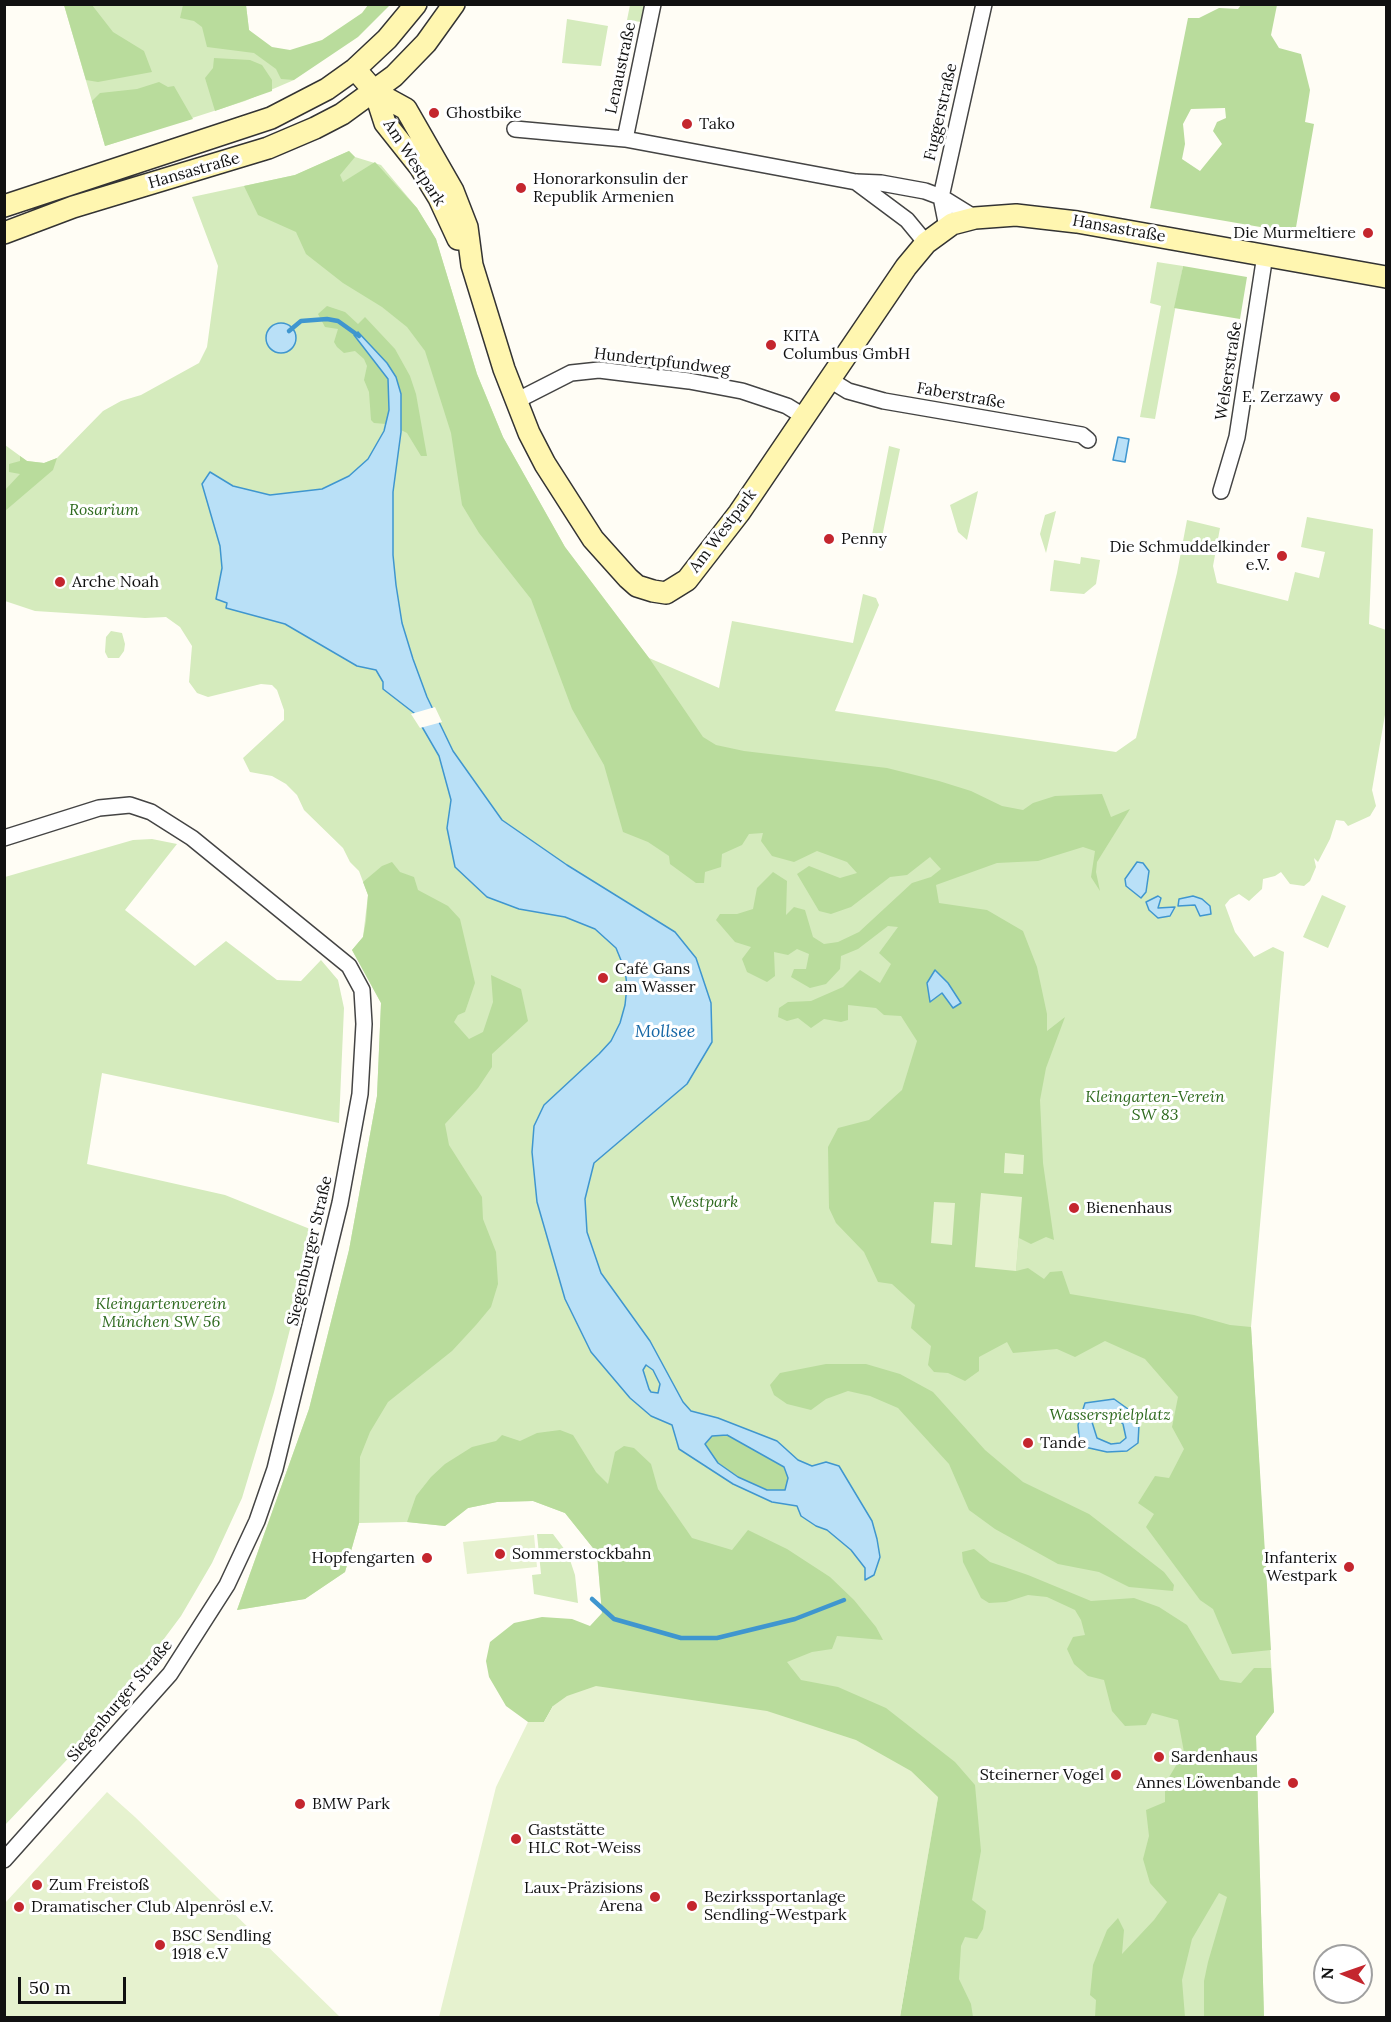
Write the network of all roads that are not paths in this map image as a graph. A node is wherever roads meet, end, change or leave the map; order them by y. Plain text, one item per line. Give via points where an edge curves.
1 (416, 4) edge
2 (454, 4) edge
3 (653, 4) edge
4 (984, 4) edge
5 (355, 69) junction
6 (375, 92) junction
7 (515, 129) dead end
8 (625, 139) junction
9 (856, 182) junction
10 (941, 197) junction
11 (4, 206) edge
12 (975, 218) junction
13 (947, 227) junction
14 (4, 233) edge
15 (926, 243) junction
16 (1265, 255) junction
17 (1386, 277) edge
18 (830, 380) junction
19 (516, 400) junction
20 (805, 417) junction
21 (1088, 440) dead end
22 (1221, 491) dead end
23 (4, 838) edge
24 (4, 1860) edge

1 - 5 street, Hansastraße
2 - 6 street, Hansastraße via 412,60
3 - 8 street, Lenaustraße
4 - 10 street, Fuggerstraße
5 - 6 street, Am Westpark
5 - 11 street, Hansastraße via 327,89 271,118
6 - 14 street, Hansastraße via 342,114 268,148 73,207
6 - 19 street, Am Westpark via 385,123 430,182 472,265
7 - 8 street
8 - 9 street
9 - 10 street via 903,187
9 - 15 street via 907,220
10 - 12 street
10 - 13 street, Fuggerstraße
12 - 13 street, Am Westpark
12 - 16 street, Hansastraße via 1016,215 1077,222
13 - 15 street, Am Westpark
15 - 18 street, Am Westpark
16 - 17 street, Hansastraße
16 - 22 street, Welserstraße via 1237,437
18 - 20 street, Am Westpark
18 - 21 street, Faberstraße via 848,391 884,400 1082,435
19 - 20 street, Hundertpfundweg via 571,373 599,370 742,391 787,406
19 - 20 street, Am Westpark via 545,464 593,539 637,586 666,593 687,580
23 - 24 street, Siegenburger Straße via 99,808 130,806 151,812 184,832 349,966 362,990 364,1024 357,1116 340,1203 275,1470 257,1521 227,1585 170,1674

